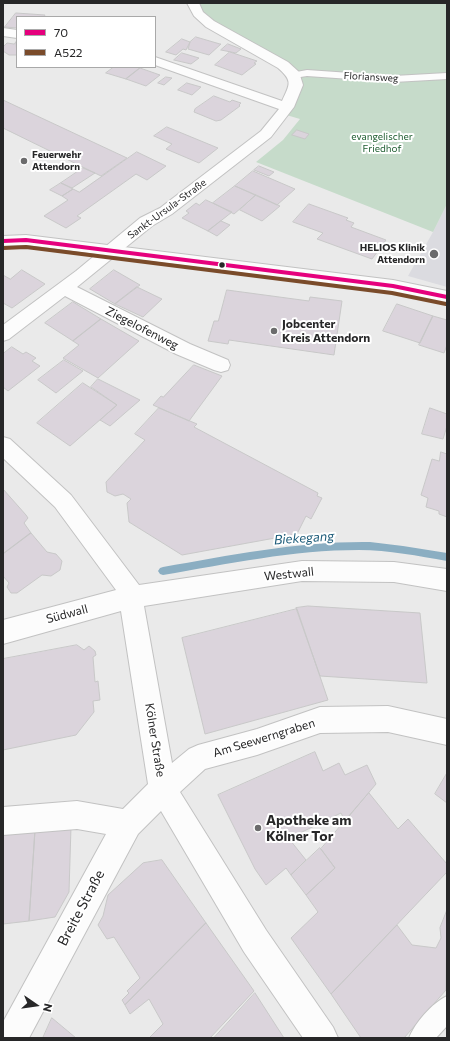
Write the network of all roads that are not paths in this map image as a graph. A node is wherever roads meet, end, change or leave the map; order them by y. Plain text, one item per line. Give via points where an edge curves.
1 (193, 3) edge
2 (3, 32) edge
3 (16, 34) edge
4 (156, 61) edge
5 (294, 74) junction
6 (447, 76) edge
7 (287, 107) junction
8 (3, 242) edge
9 (114, 250) junction
10 (64, 288) junction
11 (447, 297) edge
12 (3, 334) edge
13 (222, 365) dead end
14 (3, 445) edge
15 (447, 580) edge
16 (132, 597) junction
17 (3, 632) edge
18 (447, 732) edge
19 (163, 789) junction
20 (3, 821) edge
21 (128, 824) junction
22 (447, 1008) edge
23 (12, 1038) edge
24 (322, 1038) edge
25 (421, 1038) edge

1 - 5 street via 198,14 210,24 284,65
2 - 3 street
4 - 7 street
5 - 6 lane, Floriansweg via 394,79
5 - 7 street, Sankt-Ursula-Straße via 296,85
7 - 9 street, Sankt-Ursula-Straße via 266,134 166,211 146,222
8 - 9 street via 26,240
9 - 10 street, Sankt-Ursula-Straße
9 - 11 street via 393,286
10 - 12 street, Sankt-Ursula-Straße
10 - 13 street, Ziegelofenweg
14 - 16 street, Kölner Straße via 63,501
15 - 16 street, Westwall via 394,572 302,571
16 - 17 street, Südwall
16 - 19 street, Kölner Straße
18 - 19 street, Am Seewerngraben via 388,719 320,720 198,758
19 - 21 street, Breite Straße
19 - 24 street, Kölner Straße via 255,941
20 - 21 street via 77,815
21 - 23 street, Breite Straße
22 - 25 lane

